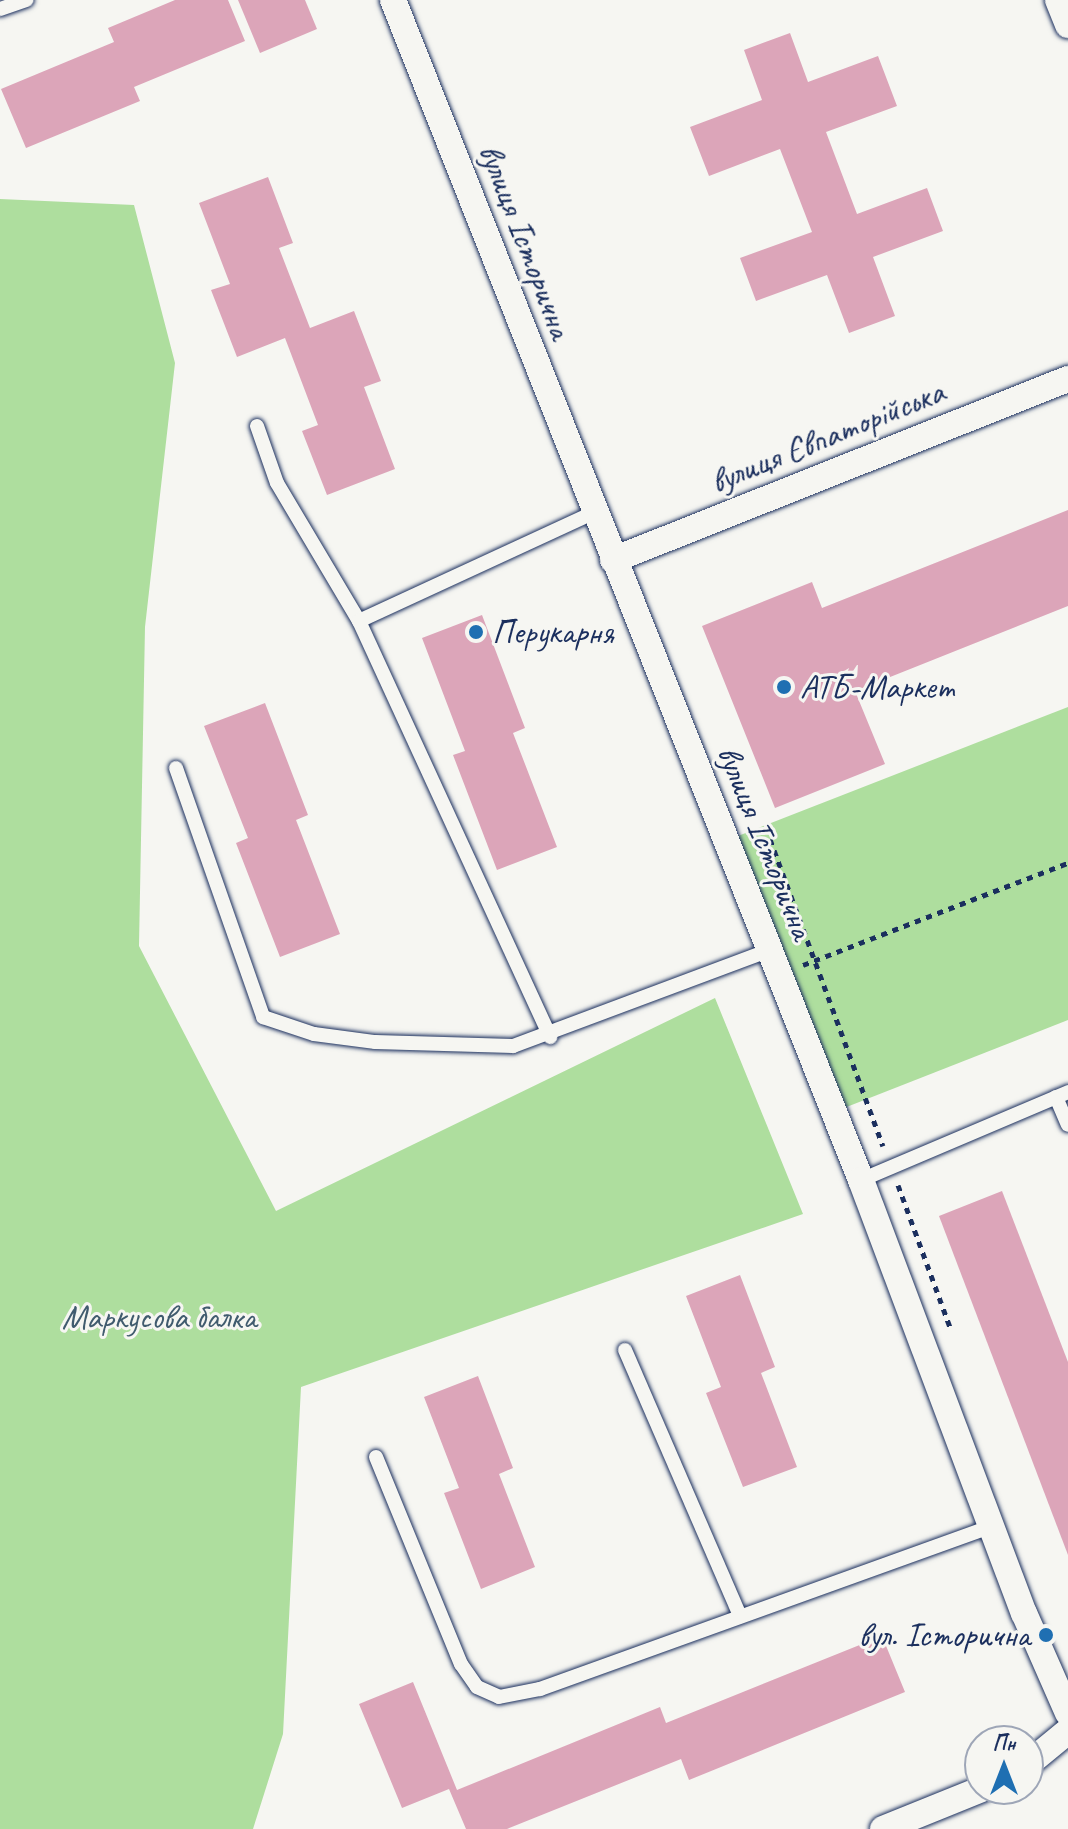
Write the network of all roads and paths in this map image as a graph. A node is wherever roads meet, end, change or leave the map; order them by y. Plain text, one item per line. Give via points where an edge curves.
1 (26, 0) edge
2 (393, 0) edge
3 (1058, 0) edge
4 (0, 9) edge
5 (1068, 25) edge
6 (1068, 379) edge
7 (257, 426) dead end
8 (593, 513) junction
9 (613, 560) junction
10 (359, 621) junction
11 (176, 768) dead end
12 (770, 839) dead end
13 (1068, 863) edge
14 (815, 961) junction
15 (775, 962) junction
16 (550, 1037) junction
17 (1062, 1095) edge
18 (1068, 1125) edge
19 (891, 1166) junction
20 (861, 1180) junction
21 (956, 1343) dead end
22 (625, 1350) dead end
23 (376, 1457) dead end
24 (993, 1526) junction
25 (739, 1614) junction
26 (1068, 1713) edge
27 (1068, 1731) edge
28 (1044, 1751) edge
29 (964, 1796) edge
30 (883, 1829) edge

1 - 4 lane
2 - 8 street, вулиця Історична
3 - 5 street
6 - 9 street, вулиця Євпаторійська
7 - 10 lane via 277,483
8 - 9 street, вулиця Історична
8 - 10 lane
9 - 15 street, вулиця Історична
10 - 16 lane
11 - 16 lane via 263,1017 314,1034 375,1042 513,1046
12 - 14 path
13 - 14 path
14 - 15 path
14 - 19 path
15 - 16 lane
15 - 20 street, вулиця Історична
17 - 18 lane
17 - 19 lane
19 - 20 lane
19 - 21 path
20 - 24 street, вулиця Історична
22 - 25 lane
23 - 25 lane via 461,1664 477,1687 499,1697 540,1689
24 - 25 lane
24 - 26 street, вулиця Історична
27 - 28 street
29 - 30 street

